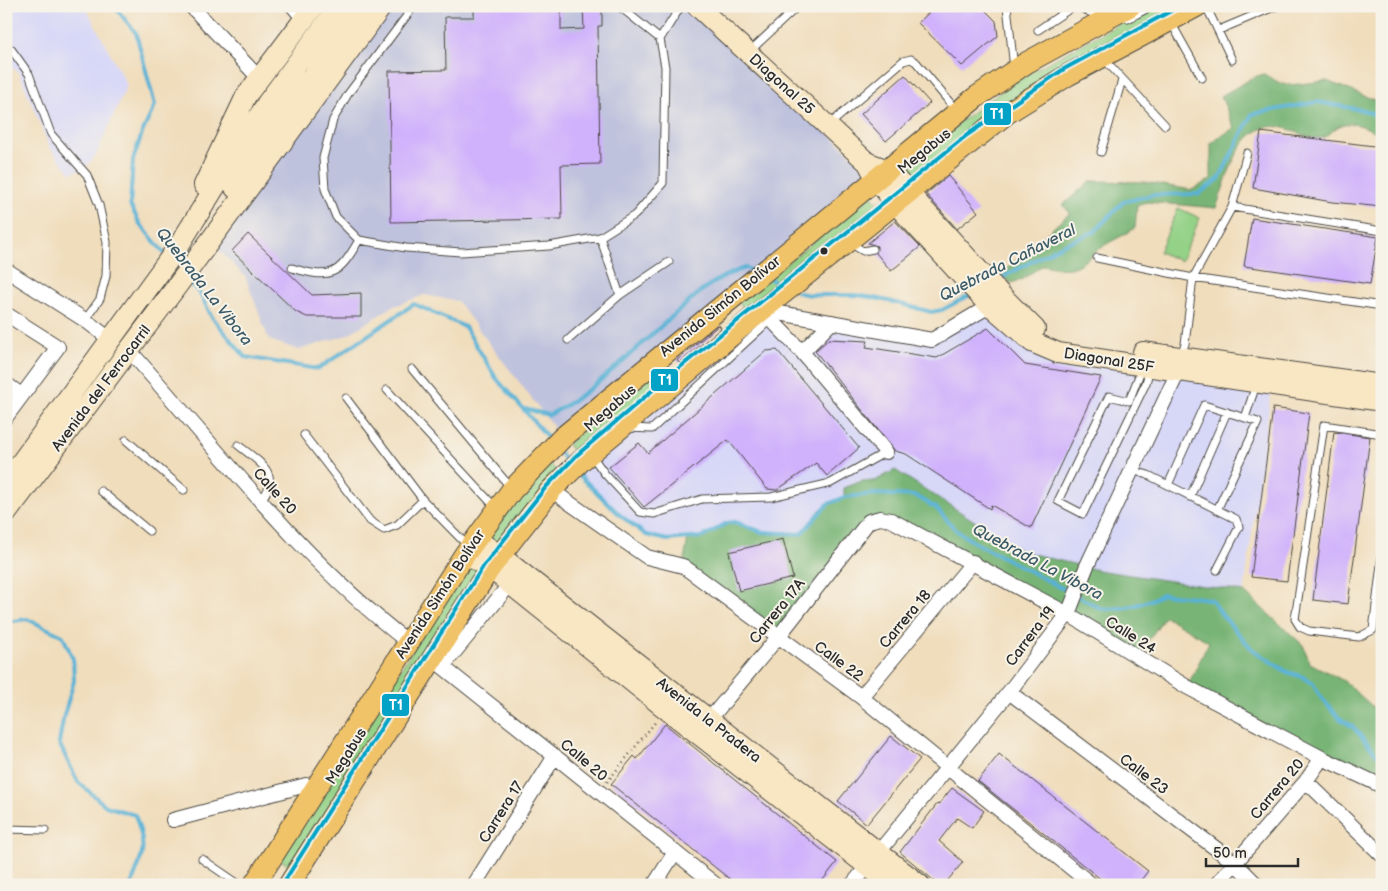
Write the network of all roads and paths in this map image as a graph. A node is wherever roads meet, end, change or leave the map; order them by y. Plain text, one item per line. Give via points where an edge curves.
1 (192, 6) edge
2 (339, 6) edge
3 (360, 6) edge
4 (382, 6) edge
5 (414, 6) edge
6 (619, 6) edge
7 (681, 6) edge
8 (697, 6) edge
9 (798, 6) edge
10 (1008, 6) edge
11 (1075, 6) edge
12 (1130, 6) edge
13 (1152, 6) edge
14 (1197, 6) edge
15 (1206, 6) edge
16 (1276, 6) edge
17 (1265, 8) edge
18 (304, 10) edge
19 (1173, 21) edge
20 (1111, 22) junction
21 (1038, 30) dead end
22 (1220, 30) junction
23 (660, 39) junction
24 (11, 49) dead end
25 (1116, 52) junction
26 (748, 53) junction
27 (1232, 60) dead end
28 (1014, 71) junction
29 (259, 78) junction
30 (1202, 78) dead end
31 (1122, 80) junction
32 (274, 109) junction
33 (957, 112) junction
34 (1165, 125) dead end
35 (828, 126) junction
36 (1101, 152) dead end
37 (1247, 153) dead end
38 (889, 183) junction
39 (1232, 208) junction
40 (195, 221) junction
41 (833, 226) dead end
42 (1382, 231) edge
43 (216, 234) junction
44 (600, 237) junction
45 (359, 240) junction
46 (848, 241) junction
47 (873, 249) dead end
48 (1097, 258) dead end
49 (784, 260) junction
50 (669, 262) dead end
51 (292, 268) dead end
52 (6, 270) edge
53 (799, 276) junction
54 (974, 278) junction
55 (1193, 278) junction
56 (620, 295) junction
57 (993, 298) junction
58 (769, 306) junction
59 (1382, 306) edge
60 (6, 314) edge
61 (85, 320) junction
62 (832, 322) junction
63 (111, 340) junction
64 (568, 340) dead end
65 (129, 350) junction
66 (802, 352) junction
67 (1181, 357) junction
68 (1147, 366) junction
69 (412, 369) dead end
70 (1257, 383) junction
71 (6, 384) edge
72 (1382, 385) edge
73 (387, 390) dead end
74 (21, 395) junction
75 (346, 398) dead end
76 (1382, 401) edge
77 (1227, 412) junction
78 (6, 417) edge
79 (1245, 418) junction
80 (1382, 434) edge
81 (304, 435) dead end
82 (126, 440) dead end
83 (238, 445) dead end
84 (886, 452) joint
85 (583, 456) junction
86 (1132, 470) junction
87 (558, 480) junction
88 (6, 483) edge
89 (1168, 485) junction
90 (184, 490) dead end
91 (102, 491) dead end
92 (517, 494) junction
93 (1190, 497) junction
94 (261, 500) junction
95 (423, 500) junction
96 (497, 509) junction
97 (1217, 510) junction
98 (6, 514) edge
99 (869, 521) joint
100 (149, 531) dead end
101 (480, 553) junction
102 (1382, 556) edge
103 (973, 562) junction
104 (1217, 570) dead end
105 (510, 584) junction
106 (1070, 608) junction
107 (778, 638) junction
108 (408, 642) junction
109 (438, 662) junction
110 (1009, 692) junction
111 (861, 697) junction
112 (666, 709) junction
113 (709, 720) junction
114 (555, 756) junction
115 (1322, 758) junction
116 (947, 768) junction
117 (1306, 781) junction
118 (1382, 786) edge
119 (314, 791) junction
120 (598, 793) junction
121 (173, 820) dead end
122 (6, 829) edge
123 (45, 830) dead end
124 (295, 836) dead end
125 (675, 852) junction
126 (1382, 856) edge
127 (873, 858) junction
128 (202, 859) dead end
129 (1235, 863) junction
130 (475, 884) edge
131 (240, 885) edge
132 (254, 885) edge
133 (282, 885) edge
134 (289, 885) edge
135 (654, 885) edge
136 (716, 885) edge
137 (852, 885) edge
138 (892, 885) edge
139 (920, 885) edge
140 (1092, 885) edge
141 (1216, 885) edge
142 (1257, 885) edge

1 - 29 street
2 - 32 street
3 - 32 street via 313,75
4 - 43 street
5 - 45 lane via 348,94 333,120 323,158 325,189 336,216
6 - 23 lane
7 - 23 lane
8 - 26 street, Diagonal 25
9 - 26 lane
10 - 28 lane
11 - 20 lane
11 - 21 lane
12 - 20 main road, Avenida Simón Bolívar
13 - 20 lane
14 - 19 main road, Avenida Simón Bolívar
15 - 22 lane
16 - 17 lane
17 - 22 lane
18 - 29 street
19 - 25 main road, Avenida Simón Bolívar
19 - 30 lane
19 - 38 lane, Megabus via 1064,69
20 - 28 main road, Avenida Simón Bolívar
22 - 27 lane
23 - 44 lane via 665,67 663,184 635,215
24 - 61 lane via 29,74 51,134 87,175 99,205 107,242 106,276 100,299
25 - 31 lane
25 - 38 main road, Avenida Simón Bolívar via 1031,96 972,140
26 - 35 street, Diagonal 25
28 - 33 main road, Avenida Simón Bolívar
29 - 40 street via 246,96 200,193
31 - 34 lane
31 - 36 lane
32 - 40 street
32 - 43 street
33 - 35 lane via 911,59 903,61
33 - 38 main road, Avenida Simón Bolívar
35 - 38 street, Diagonal 25
37 - 39 lane
38 - 46 main road, Avenida Simón Bolívar
38 - 49 main road, Avenida Simón Bolívar
38 - 53 lane, Megabus
38 - 54 street, Diagonal 25F
38 - 54 street, Diagonal 25F via 907,222
39 - 42 lane
39 - 55 lane
40 - 63 street, Avenida del Ferrocarril
41 - 49 lane
43 - 65 street, Avenida del Ferrocarril
44 - 45 lane via 549,246 461,252
44 - 56 lane
45 - 51 lane via 346,263 331,274 311,274
46 - 47 lane via 863,251
46 - 53 main road, Avenida Simón Bolívar
48 - 55 lane
49 - 92 main road, Avenida Simón Bolívar via 565,441
50 - 56 lane
52 - 61 street
53 - 58 main road, Avenida Simón Bolívar
54 - 57 street, Diagonal 25F
55 - 59 lane
55 - 67 lane
56 - 64 lane
57 - 62 street via 932,340
57 - 67 street, Diagonal 25F via 1051,338
57 - 68 street, Diagonal 25F via 1022,335 1046,349
58 - 62 street
58 - 66 street
58 - 85 main road, Avenida Simón Bolívar
58 - 85 lane, Megabus via 668,376
60 - 74 street via 58,347
61 - 63 street
62 - 66 street
63 - 88 street, Avenida del Ferrocarril
65 - 94 street, Calle 20
65 - 98 street, Avenida del Ferrocarril
66 - 84 street
67 - 68 street, Diagonal 25F
67 - 70 street, Diagonal 25F
67 - 72 street, Diagonal 25F
67 - 86 street, Carrera 19
68 - 68 lane via 1128,401 1109,396 1058,501 1083,514 1142,391
69 - 92 lane
70 - 76 street, Diagonal 25F
70 - 79 lane
71 - 74 street
73 - 96 lane
74 - 78 street
75 - 95 lane
77 - 79 lane
77 - 89 lane via 1204,405
77 - 93 lane
79 - 97 lane via 1258,422
80 - 102 lane via 1324,425 1295,619 1300,627 1359,637 1373,630
81 - 95 lane via 370,520 384,530 396,525
82 - 90 lane
83 - 94 lane via 262,465 271,480 270,489
84 - 85 lane via 831,483 772,497 702,499 654,514 640,512 605,474
85 - 87 main road, Avenida Simón Bolívar
86 - 89 lane
86 - 106 street, Carrera 19
87 - 101 main road, Avenida Simón Bolívar
87 - 107 street, Calle 22 via 647,557 683,566
89 - 93 lane
91 - 100 lane
92 - 96 main road, Avenida Simón Bolívar
92 - 101 lane, Megabus
93 - 97 lane
94 - 108 street, Calle 20 via 361,603
95 - 101 lane
96 - 101 main road, Avenida Simón Bolívar
97 - 104 lane via 1236,519 1239,527
99 - 103 street, Calle 24 via 891,520
99 - 107 street, Carrera 17A
101 - 105 street, Avenida la Pradera
101 - 108 main road, Avenida Simón Bolívar
101 - 109 main road, Avenida Simón Bolívar
101 - 113 street, Avenida la Pradera
101 - 124 lane, Megabus
101 - 133 lane, Megabus
103 - 106 street, Calle 24
103 - 111 street, Carrera 18
105 - 109 street
105 - 112 street, Avenida la Pradera
106 - 110 street, Carrera 19
106 - 115 street, Calle 24 via 1187,687
107 - 111 street, Calle 22
107 - 113 street, Carrera 17A
108 - 119 main road, Avenida Simón Bolívar
109 - 114 street, Calle 20
109 - 134 main road, Avenida Simón Bolívar
110 - 116 street, Carrera 19
110 - 129 street, Calle 23
111 - 116 street, Calle 22
112 - 120 path
112 - 127 street, Avenida la Pradera
113 - 127 street, Avenida la Pradera
114 - 120 street, Calle 20
114 - 130 street, Carrera 17
115 - 117 street, Carrera 20
115 - 118 street, Calle 24
116 - 127 street, Carrera 19
116 - 140 street, Calle 22
117 - 126 street
117 - 129 street, Carrera 20
119 - 121 street via 306,785
119 - 132 main road, Avenida Simón Bolívar
120 - 125 street, Calle 20
122 - 123 lane
125 - 135 street
125 - 136 street, Calle 20
127 - 137 street, Carrera 19
127 - 138 street, Avenida la Pradera
127 - 139 street, Avenida la Pradera
128 - 131 lane
129 - 141 street, Carrera 20
129 - 142 street, Calle 23

